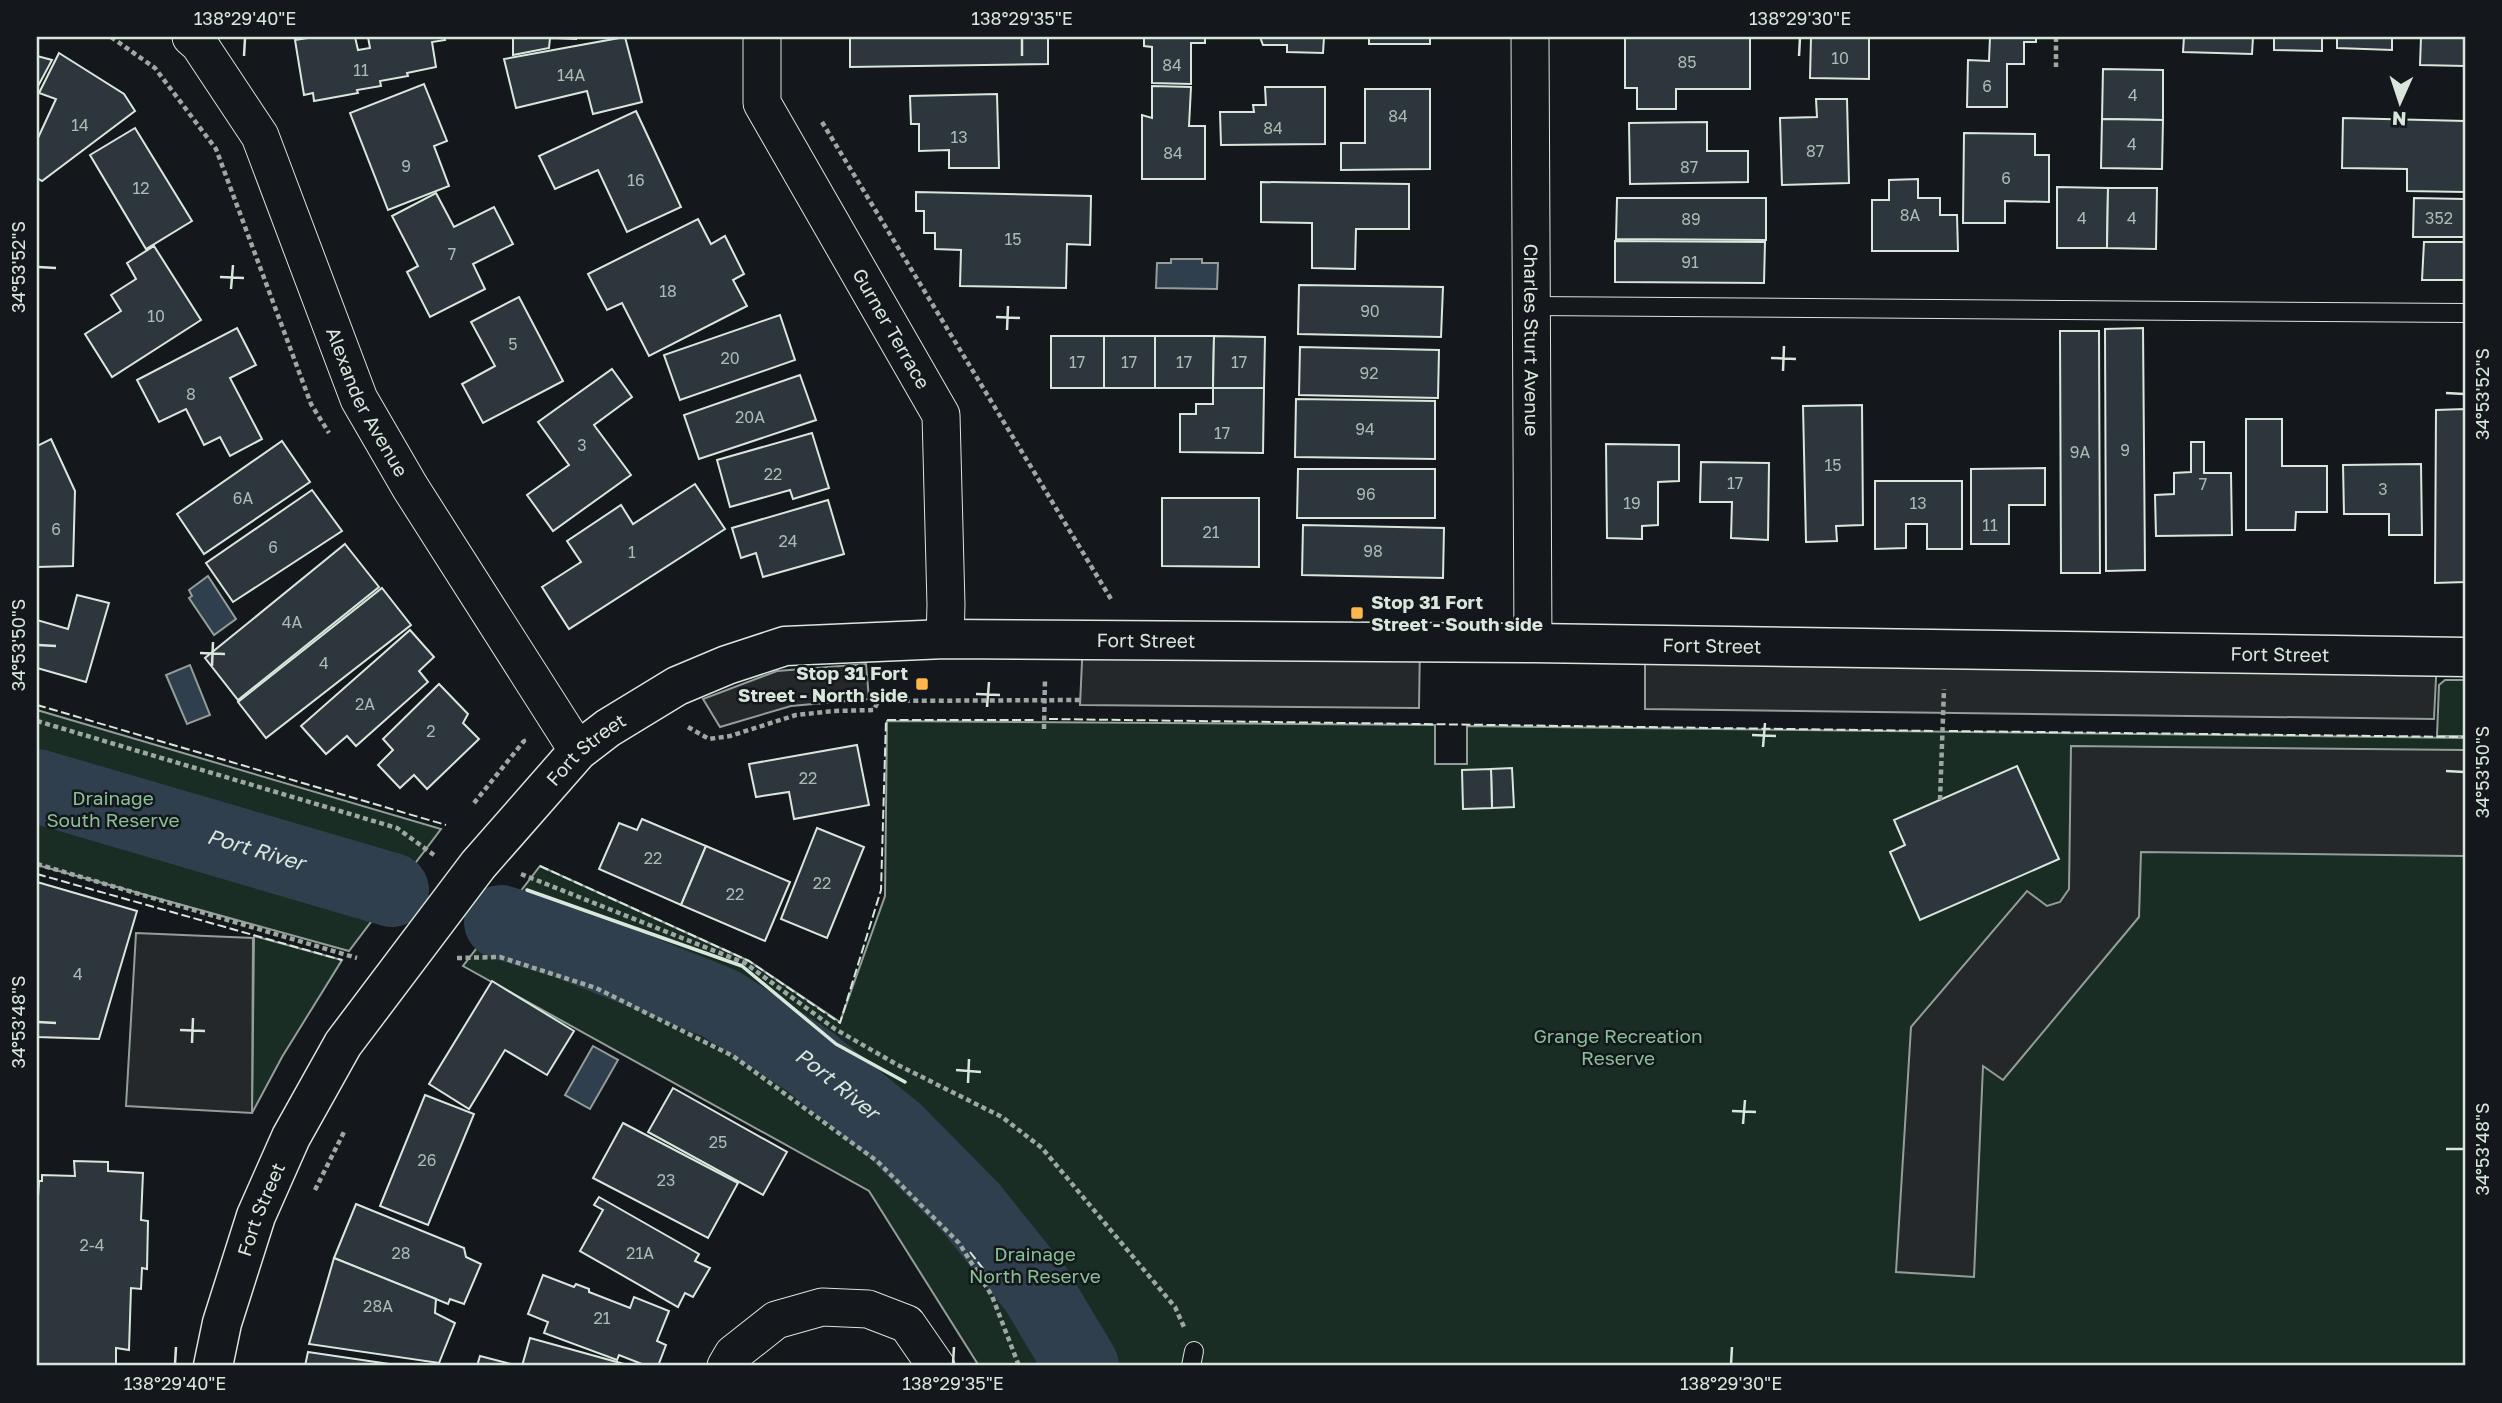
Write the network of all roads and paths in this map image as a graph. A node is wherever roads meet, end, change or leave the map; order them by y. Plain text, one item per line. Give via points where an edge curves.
1 (191, 37) edge
2 (762, 37) edge
3 (1530, 37) edge
4 (2056, 37) edge
5 (2056, 67) dead end
6 (820, 118) dead end
7 (1532, 306) junction
8 (2465, 313) edge
9 (1115, 606) dead end
10 (945, 639) junction
11 (1533, 643) junction
12 (1946, 649) junction
13 (2465, 657) edge
14 (1080, 700) dead end
15 (693, 720) dead end
16 (37, 721) edge
17 (578, 751) junction
18 (1940, 800) dead end
19 (433, 855) dead end
20 (37, 864) edge
21 (528, 864) dead end
22 (357, 958) dead end
23 (456, 958) dead end
24 (346, 1127) dead end
25 (311, 1199) dead end
26 (1192, 1359) edge
27 (213, 1366) edge
28 (726, 1366) edge
29 (936, 1366) edge
30 (1020, 1366) edge

1 - 17 street, Alexander Avenue via 260,136 359,399
2 - 10 street, Gurner Terrace via 762,103 941,415
3 - 7 street, Charles Sturt Avenue
4 - 5 path
6 - 9 path
7 - 8 lane
7 - 11 street, Charles Sturt Avenue
10 - 11 street, Fort Street
10 - 17 street, Fort Street via 785,646 677,687 619,720
11 - 12 street, Fort Street
12 - 13 street, Fort Street
12 - 18 path
14 - 15 path via 878,701 874,710 796,715 709,738 685,725
16 - 19 path via 397,828
17 - 27 street, Fort Street via 478,865 343,1044 291,1137 256,1216
20 - 22 path
21 - 26 path via 521,874 745,963 835,1029 1002,1117 1042,1147 1175,1307
23 - 30 path via 500,957 596,988 733,1056 877,1161 959,1243 992,1297
24 - 25 path
28 - 29 street via 733,1354 776,1320 822,1307 868,1309 907,1324

